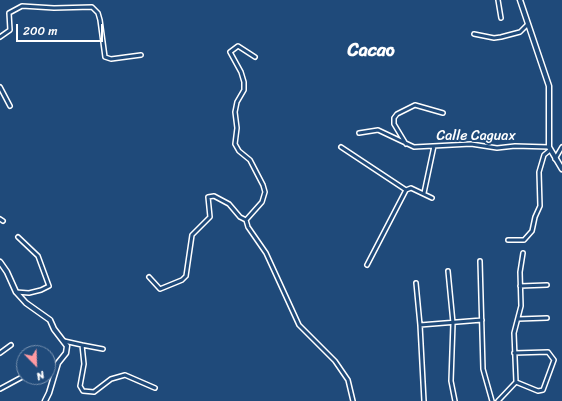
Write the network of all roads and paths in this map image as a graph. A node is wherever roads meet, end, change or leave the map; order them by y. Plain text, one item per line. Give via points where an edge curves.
1 (498, 0) edge
2 (520, 0) edge
3 (501, 18) dead end
4 (527, 24) junction
5 (474, 34) dead end
6 (0, 37) edge
7 (141, 55) dead end
8 (255, 57) dead end
9 (0, 87) edge
10 (10, 106) dead end
11 (443, 113) dead end
12 (359, 133) dead end
13 (406, 144) junction
14 (434, 146) junction
15 (341, 147) dead end
16 (562, 147) edge
17 (550, 149) junction
18 (555, 159) junction
19 (562, 169) edge
20 (406, 190) junction
21 (424, 192) junction
22 (432, 198) dead end
23 (246, 220) junction
24 (18, 237) dead end
25 (508, 240) dead end
26 (523, 253) dead end
27 (480, 261) dead end
28 (0, 262) edge
29 (367, 265) dead end
30 (448, 271) dead end
31 (149, 277) dead end
32 (416, 283) dead end
33 (547, 285) dead end
34 (520, 286) junction
35 (16, 292) junction
36 (547, 318) dead end
37 (518, 319) junction
38 (482, 320) junction
39 (453, 323) junction
40 (420, 325) junction
41 (64, 341) junction
42 (11, 345) dead end
43 (82, 345) junction
44 (103, 349) dead end
45 (0, 353) edge
46 (514, 353) junction
47 (16, 380) edge
48 (516, 382) junction
49 (155, 388) dead end
50 (0, 389) edge
51 (45, 401) edge
52 (353, 401) edge
53 (424, 401) edge
54 (455, 401) edge
55 (492, 401) edge
56 (498, 401) edge

1 - 3 street
2 - 4 street
4 - 5 street via 520,32 501,37
4 - 17 street via 548,86
6 - 7 street via 10,30 9,13 22,6 92,7 100,20 105,57 111,59
8 - 23 street via 238,46 230,52 244,82 244,90 235,112 235,144 250,160 265,192 262,202
9 - 10 street
11 - 13 street via 415,105 397,114 394,124
12 - 13 street, Calle Caguax via 378,130
13 - 14 street, Calle Caguax via 414,147
14 - 17 street, Calle Caguax via 471,144 497,148 515,146
14 - 21 street
15 - 20 street
16 - 18 street
17 - 18 street
17 - 25 street via 544,155 540,172 540,206 532,231 524,240
18 - 19 street
20 - 21 street via 411,188
20 - 29 street
21 - 22 street
23 - 31 street via 229,204 214,196 208,197 210,218 192,235 186,276 160,289
23 - 52 street via 266,253 298,325 335,361 348,380
24 - 35 street via 38,256 49,286 35,292
26 - 34 street
27 - 38 street
28 - 35 street
30 - 39 street
32 - 40 street
33 - 34 street
34 - 37 street via 521,306
35 - 41 street via 26,303 50,320
36 - 37 street
37 - 46 street via 514,333
38 - 39 street
38 - 55 street via 483,369
39 - 40 street
39 - 54 street via 451,381
40 - 53 street
41 - 43 street
41 - 51 street via 67,346 66,353 58,363 50,393
42 - 45 street
43 - 44 street
43 - 49 street via 84,364 80,386 83,391 94,392 111,379 125,375
46 - 48 street
46 - 48 street via 548,352 554,360 543,390 538,391
47 - 50 street
48 - 56 street

